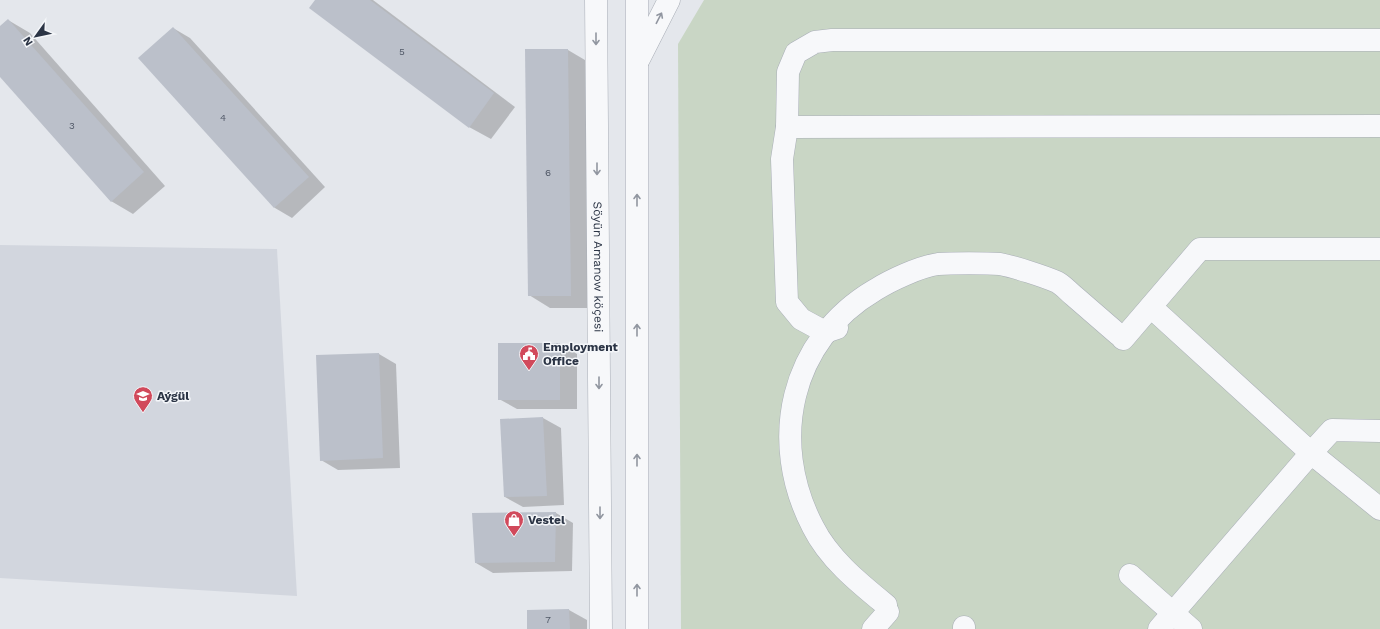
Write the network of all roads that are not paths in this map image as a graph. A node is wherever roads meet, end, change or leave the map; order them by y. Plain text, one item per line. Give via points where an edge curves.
1 (596, 0) edge
2 (637, 0) edge
3 (669, 0) edge
4 (1380, 40) edge
5 (637, 62) junction
6 (1380, 126) edge
7 (787, 127) junction
8 (1380, 249) edge
9 (1151, 307) junction
10 (831, 330) junction
11 (1380, 431) edge
12 (1311, 453) junction
13 (1380, 510) edge
14 (1130, 575) dead end
15 (1173, 613) junction
16 (601, 629) edge
17 (637, 629) edge
18 (873, 629) edge
19 (1159, 629) edge
20 (1191, 629) edge

1 -> 16 street, Söyün Amanow köçesi
2 - 5 street
5 -> 3 street
4 - 7 street via 814,42 796,53 788,72
17 -> 5 street
6 - 7 street
7 - 10 street via 782,159 787,302 801,319
8 - 9 street via 1200,249
9 - 10 street via 1121,337 1058,283 1001,264 937,264 892,279 855,302
9 - 12 street
10 - 18 street via 810,355 796,393 789,437 796,485 813,528 836,560 887,608
11 - 12 street via 1332,430
12 - 13 street
12 - 15 street
14 - 15 street
15 - 19 street
15 - 20 street

